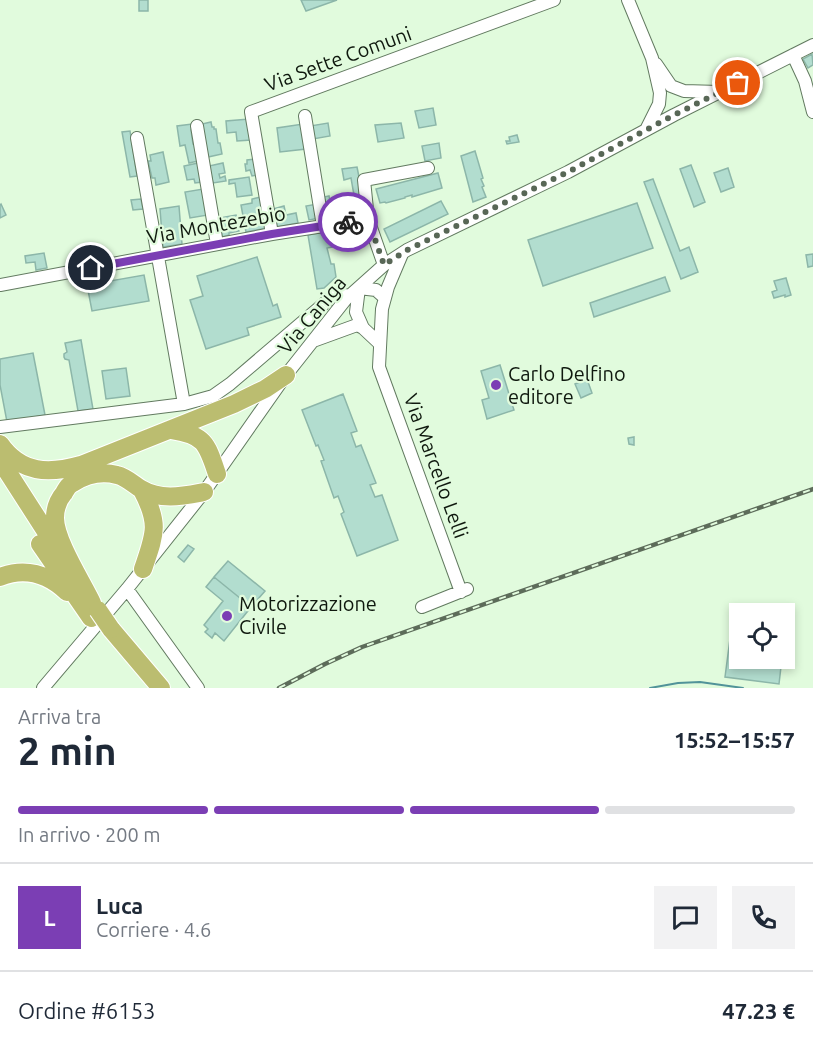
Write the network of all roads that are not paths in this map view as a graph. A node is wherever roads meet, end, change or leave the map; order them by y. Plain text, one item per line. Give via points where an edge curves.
1 (554, 0) edge
2 (628, 0) edge
3 (813, 45) edge
4 (793, 55) junction
5 (652, 58) junction
6 (675, 88) junction
7 (720, 92) junction
8 (659, 100) junction
9 (813, 112) edge
10 (679, 113) junction
11 (305, 116) dead end
12 (197, 126) dead end
13 (646, 130) junction
14 (137, 138) dead end
15 (428, 168) dead end
16 (368, 219) junction
17 (323, 226) junction
18 (272, 234) junction
19 (218, 244) junction
20 (402, 254) junction
21 (159, 255) junction
22 (384, 265) junction
23 (0, 285) edge
24 (355, 291) junction
25 (385, 298) junction
26 (363, 328) junction
27 (288, 334) junction
28 (312, 342) junction
29 (379, 348) junction
30 (286, 375) junction
31 (184, 404) junction
32 (0, 427) edge
33 (172, 430) junction
34 (0, 444) edge
35 (0, 460) edge
36 (217, 474) junction
37 (0, 478) edge
38 (142, 490) junction
39 (204, 492) junction
40 (143, 569) junction
41 (0, 577) edge
42 (127, 589) junction
43 (422, 607) dead end
44 (92, 610) junction
45 (107, 632) junction
46 (43, 688) edge
47 (147, 688) edge
48 (161, 688) edge
49 (198, 688) edge

1 - 18 street, Via Sette Comuni via 251,112
2 - 5 street
3 - 4 street, Via Caniga
4 - 7 street, Via Caniga
4 - 9 street
5 - 6 street
5 - 8 street
6 - 7 street
6 - 10 street
7 - 10 street, Via Caniga
8 - 10 street
8 - 13 street
10 - 13 street, Via Caniga
11 - 17 street
12 - 19 street
13 - 20 street, Via Caniga
14 - 21 street
15 - 16 street via 364,180
16 - 17 street, Via Montezebio
16 - 22 street
17 - 18 street, Via Montezebio
18 - 19 street, Via Montezebio
19 - 21 street, Via Montezebio
20 - 22 street, Via Caniga
20 - 25 street
21 - 23 street, Via Montezebio
21 - 31 street
22 - 24 street, Via Caniga
24 - 25 street via 376,290
24 - 26 street via 356,312
24 - 27 street via 333,296
24 - 28 street, Via Caniga
25 - 29 street
26 - 28 street via 357,325
26 - 29 street, Via Marcello Lelli
27 - 28 street
27 - 31 street via 213,396
28 - 30 street, Via Caniga
29 - 43 street, Via Marcello Lelli via 465,590
30 - 33 highway via 266,389
30 - 36 street, Via Caniga
31 - 32 street
33 - 34 highway via 61,471 42,471 24,465
33 - 36 highway via 197,437 208,448
35 - 44 highway
36 - 39 street, Via Caniga
37 - 44 highway via 32,533
38 - 39 highway via 160,497
38 - 40 highway via 155,522
38 - 44 highway via 119,476 101,473 69,485 58,501 55,519 61,542
39 - 40 street, Via Caniga
40 - 42 street, Via Caniga
41 - 44 highway via 27,571 42,575
42 - 46 street, Via Caniga
42 - 49 street
44 - 45 highway
45 - 47 highway
45 - 48 highway

